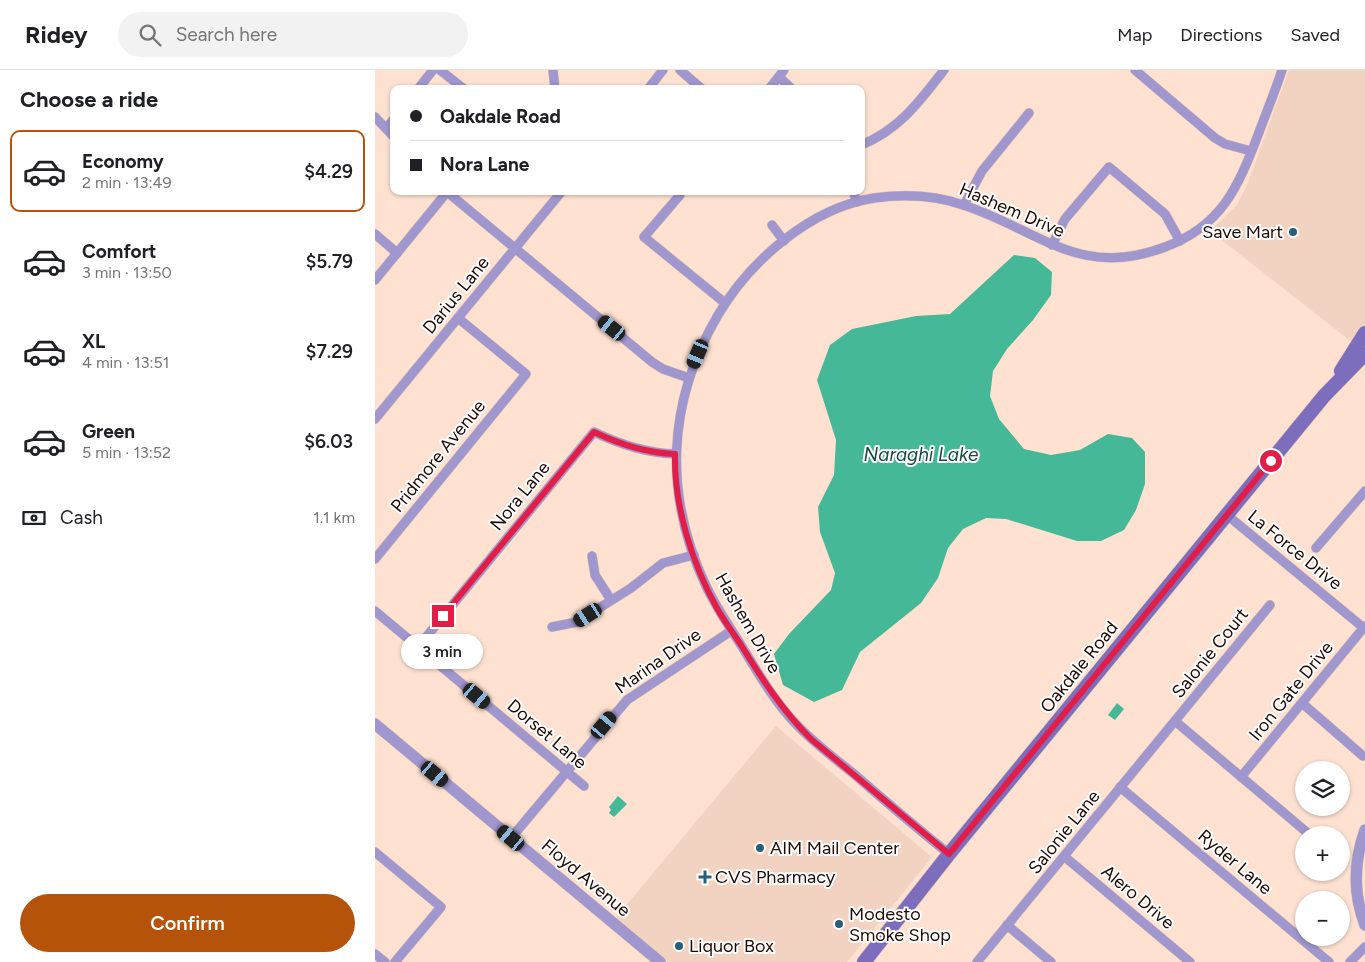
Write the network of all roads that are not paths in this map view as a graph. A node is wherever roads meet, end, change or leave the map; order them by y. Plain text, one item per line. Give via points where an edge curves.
1 (433, 70) edge
2 (440, 70) edge
3 (553, 70) edge
4 (663, 70) edge
5 (680, 70) edge
6 (944, 70) edge
7 (1135, 70) edge
8 (1282, 70) edge
9 (781, 73) edge
10 (421, 85) edge
11 (459, 85) edge
12 (555, 85) edge
13 (650, 85) edge
14 (697, 85) edge
15 (772, 85) edge
16 (789, 85) edge
17 (1029, 113) dead end
18 (375, 117) edge
19 (390, 124) edge
20 (386, 128) junction
21 (390, 132) edge
22 (865, 143) edge
23 (1251, 151) junction
24 (444, 195) edge
25 (450, 195) edge
26 (560, 195) edge
27 (680, 195) dead end
28 (854, 195) edge
29 (857, 202) junction
30 (964, 205) junction
31 (772, 225) dead end
32 (375, 234) edge
33 (1180, 241) junction
34 (784, 242) junction
35 (1052, 245) junction
36 (515, 248) junction
37 (397, 253) junction
38 (375, 280) edge
39 (725, 304) junction
40 (458, 318) junction
41 (1365, 333) edge
42 (1365, 354) edge
43 (689, 378) junction
44 (1325, 396) junction
45 (375, 419) edge
46 (675, 454) junction
47 (1365, 491) edge
48 (1227, 515) junction
49 (1316, 548) dead end
50 (693, 555) junction
51 (592, 556) dead end
52 (375, 559) edge
53 (611, 600) junction
54 (1270, 605) dead end
55 (375, 611) edge
56 (552, 627) dead end
57 (1365, 628) edge
58 (731, 631) junction
59 (418, 647) junction
60 (1302, 703) junction
61 (1175, 721) junction
62 (375, 724) edge
63 (1363, 756) dead end
64 (566, 771) junction
65 (1241, 777) junction
66 (584, 786) dead end
67 (1120, 787) junction
68 (1299, 826) edge
69 (1365, 830) edge
70 (511, 838) junction
71 (375, 852) edge
72 (949, 854) junction
73 (1065, 857) junction
74 (1365, 924) edge
75 (1007, 925) junction
76 (1365, 947) edge
77 (375, 954) edge
78 (385, 962) edge
79 (395, 962) edge
80 (660, 962) edge
81 (864, 962) edge
82 (977, 962) edge
83 (1051, 962) edge
84 (1190, 962) edge
85 (1329, 962) edge
86 (1351, 962) edge

1 - 10 street
2 - 11 street
3 - 12 street
4 - 13 street
5 - 14 street
6 - 22 street via 904,119 883,135
7 - 23 street via 1215,138
8 - 23 street, Hashem Drive
9 - 15 street
9 - 16 street
17 - 30 street via 982,171
18 - 20 street
19 - 20 street
20 - 21 street
23 - 33 street, Hashem Drive via 1242,178 1227,201 1209,221
24 - 37 street
25 - 36 street
26 - 36 street, Darius Lane
27 - 39 street via 644,237
28 - 29 street
29 - 30 street, Hashem Drive via 913,196
29 - 34 street, Hashem Drive via 815,219
30 - 35 street, Hashem Drive
31 - 34 street
32 - 37 street
33 - 35 street, Hashem Drive via 1124,258 1079,254
33 - 35 street via 1165,214 1109,167 1065,219
34 - 39 street, Hashem Drive via 751,271
36 - 40 street, Darius Lane
36 - 43 street via 652,362
37 - 38 street
39 - 43 street, Hashem Drive via 703,342
40 - 45 street, Darius Lane
40 - 52 street, Pridmore Avenue via 526,374
41 - 44 main road, Oakdale Road
42 - 44 main road, Oakdale Road
43 - 46 street, Hashem Drive via 680,412
44 - 48 main road, Oakdale Road
46 - 50 street, Hashem Drive via 675,477
46 - 59 street, Nora Lane via 625,445 594,432
47 - 49 street
48 - 57 street, La Force Drive
48 - 72 main road, Oakdale Road
50 - 53 street via 663,563
50 - 58 street, Hashem Drive
51 - 53 street via 595,575
53 - 56 street via 577,622
54 - 61 street, Salonie Court
55 - 59 street, Dorset Lane
57 - 60 street, Iron Gate Drive
58 - 64 street, Marina Drive via 627,700
58 - 72 street, Hashem Drive via 764,684 795,723
59 - 64 street, Dorset Lane
60 - 63 street
60 - 65 street, Iron Gate Drive
61 - 65 street
61 - 67 street, Salonie Lane
62 - 70 street, Floyd Avenue
64 - 66 street, Dorset Lane
64 - 70 street, Marina Drive
65 - 68 street
67 - 73 street, Salonie Lane
67 - 85 street, Ryder Lane
69 - 74 street via 1356,881
70 - 80 street, Floyd Avenue
71 - 79 street via 441,907
72 - 81 main road, Oakdale Road
73 - 75 street, Salonie Lane
73 - 84 street, Alero Drive
75 - 82 street, Salonie Lane
75 - 83 street
76 - 86 street
77 - 78 street

